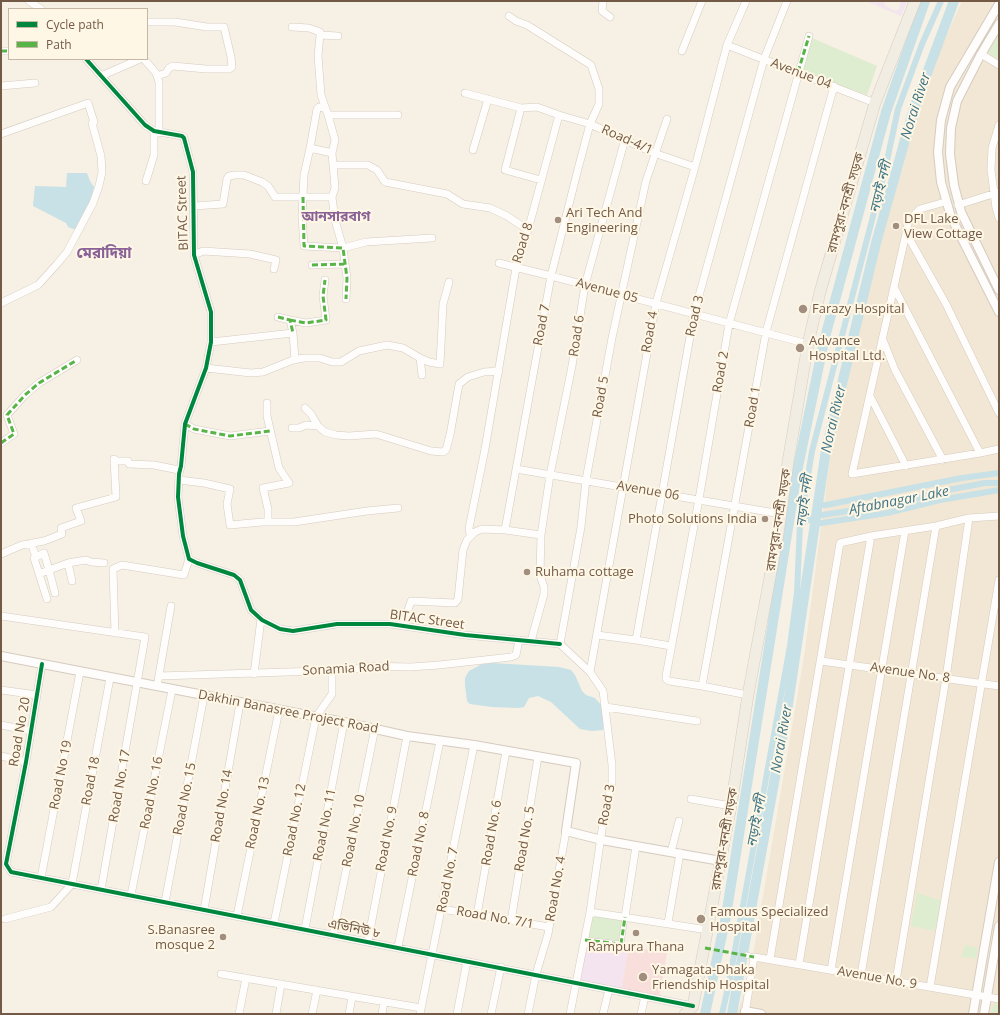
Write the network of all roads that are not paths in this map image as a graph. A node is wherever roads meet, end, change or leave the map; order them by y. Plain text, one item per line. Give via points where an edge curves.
1 (29, 1) edge
2 (603, 1) edge
3 (702, 1) edge
4 (746, 1) edge
5 (788, 1) edge
6 (915, 1) edge
7 (919, 1) edge
8 (999, 4) edge
9 (40, 8) edge
10 (509, 16) dead end
11 (610, 17) dead end
12 (148, 22) edge
13 (999, 24) edge
14 (292, 27) dead end
15 (320, 34) junction
16 (338, 36) dead end
17 (809, 36) dead end
18 (899, 42) junction
19 (727, 45) junction
20 (682, 51) dead end
21 (981, 54) junction
22 (764, 59) junction
23 (87, 60) edge
24 (138, 60) edge
25 (145, 60) edge
26 (999, 64) edge
27 (798, 72) junction
28 (101, 76) junction
29 (158, 76) junction
30 (35, 83) dead end
31 (1, 86) edge
32 (834, 86) junction
33 (465, 93) dead end
34 (488, 100) junction
35 (875, 103) junction
36 (521, 108) junction
37 (326, 111) junction
38 (398, 115) dead end
39 (558, 116) junction
40 (667, 119) dead end
41 (590, 124) junction
42 (999, 125) edge
43 (156, 132) junction
44 (1, 134) edge
45 (625, 139) junction
46 (310, 148) junction
47 (472, 150) dead end
48 (654, 153) junction
49 (332, 154) junction
50 (334, 165) junction
51 (695, 167) junction
52 (541, 180) junction
53 (146, 181) dead end
54 (996, 193) edge
55 (303, 197) junction
56 (332, 197) junction
57 (945, 202) junction
58 (958, 205) junction
59 (194, 206) junction
60 (999, 218) edge
61 (528, 230) junction
62 (906, 232) junction
63 (432, 238) dead end
64 (344, 248) junction
65 (194, 255) junction
66 (499, 263) dead end
67 (312, 264) dead end
68 (344, 264) junction
69 (516, 268) junction
70 (274, 269) dead end
71 (551, 276) junction
72 (325, 280) dead end
73 (449, 282) dead end
74 (585, 285) junction
75 (894, 289) junction
76 (999, 290) edge
77 (621, 294) junction
78 (346, 299) dead end
79 (1, 303) edge
80 (656, 304) junction
81 (999, 312) edge
82 (694, 314) junction
83 (278, 318) dead end
84 (290, 320) junction
85 (729, 324) junction
86 (766, 332) junction
87 (293, 333) junction
88 (883, 340) junction
89 (211, 342) junction
90 (808, 344) junction
91 (420, 358) junction
92 (77, 360) dead end
93 (295, 360) junction
94 (206, 368) junction
95 (499, 371) junction
96 (422, 375) dead end
97 (870, 396) junction
98 (267, 403) dead end
99 (305, 408) dead end
100 (999, 413) edge
101 (185, 424) junction
102 (318, 426) junction
103 (292, 428) dead end
104 (270, 431) junction
105 (1, 442) edge
106 (999, 449) edge
107 (980, 453) junction
108 (943, 460) junction
109 (906, 466) junction
110 (516, 469) junction
111 (179, 470) junction
112 (550, 475) junction
113 (179, 480) junction
114 (586, 480) junction
115 (622, 486) junction
116 (662, 493) junction
117 (699, 499) junction
118 (735, 506) junction
119 (398, 508) dead end
120 (781, 514) junction
121 (999, 516) edge
122 (969, 518) junction
123 (268, 522) junction
124 (936, 526) junction
125 (505, 530) junction
126 (905, 531) junction
127 (470, 535) junction
128 (541, 535) junction
129 (871, 536) junction
130 (31, 544) junction
131 (1, 554) edge
132 (36, 556) junction
133 (189, 559) junction
134 (68, 563) junction
135 (104, 563) dead end
136 (49, 570) junction
137 (39, 574) junction
138 (999, 580) edge
139 (72, 581) dead end
140 (56, 593) dead end
141 (48, 599) dead end
142 (171, 606) dead end
143 (1, 616) edge
144 (261, 619) junction
145 (404, 625) junction
146 (115, 633) junction
147 (597, 635) junction
148 (519, 640) junction
149 (636, 640) junction
150 (531, 641) junction
151 (560, 644) junction
152 (671, 646) junction
153 (1, 656) edge
154 (821, 661) junction
155 (42, 664) junction
156 (850, 665) junction
157 (332, 670) junction
158 (883, 670) junction
159 (80, 672) junction
160 (590, 672) junction
161 (911, 673) junction
162 (254, 674) junction
163 (159, 676) junction
164 (110, 678) junction
165 (946, 678) junction
166 (138, 683) junction
167 (982, 684) junction
168 (702, 686) junction
169 (999, 686) edge
170 (157, 687) junction
171 (1, 690) edge
172 (172, 690) junction
173 (37, 695) junction
174 (748, 695) junction
175 (204, 696) junction
176 (240, 703) junction
177 (606, 707) junction
178 (279, 710) junction
179 (316, 716) junction
180 (697, 721) dead end
181 (344, 722) junction
182 (1, 725) edge
183 (375, 728) junction
184 (31, 731) junction
185 (407, 736) junction
186 (440, 741) junction
187 (474, 745) junction
188 (506, 751) junction
189 (1, 756) edge
190 (538, 757) junction
191 (26, 762) junction
192 (576, 763) joint
193 (691, 799) dead end
194 (731, 806) junction
195 (679, 821) dead end
196 (566, 831) junction
197 (602, 840) junction
198 (636, 846) junction
199 (676, 852) junction
200 (721, 861) junction
201 (999, 862) edge
202 (11, 872) joint
203 (41, 878) junction
204 (72, 884) junction
205 (101, 890) junction
206 (131, 895) junction
207 (165, 902) junction
208 (442, 909) junction
209 (204, 910) junction
210 (590, 912) junction
211 (477, 915) junction
212 (237, 916) junction
213 (625, 917) junction
214 (5, 919) dead end
215 (511, 921) junction
216 (274, 923) junction
217 (668, 924) junction
218 (999, 926) edge
219 (549, 928) junction
220 (305, 929) junction
221 (708, 930) junction
222 (333, 935) junction
223 (585, 940) junction
224 (368, 941) junction
225 (398, 947) junction
226 (432, 954) junction
227 (746, 955) dead end
228 (754, 956) junction
229 (770, 959) junction
230 (468, 961) junction
231 (799, 964) junction
232 (501, 967) junction
233 (831, 970) junction
234 (221, 974) dead end
235 (536, 974) junction
236 (861, 975) junction
237 (246, 978) junction
238 (896, 981) junction
239 (576, 983) junction
240 (281, 984) junction
241 (930, 987) junction
242 (608, 989) junction
243 (317, 990) junction
244 (976, 995) junction
245 (352, 996) junction
246 (644, 996) junction
247 (987, 997) junction
248 (999, 999) edge
249 (384, 1002) junction
250 (689, 1010) edge
251 (421, 1011) edge
252 (745, 1013) edge
253 (239, 1014) edge
254 (276, 1014) edge
255 (312, 1014) edge
256 (349, 1014) edge
257 (382, 1014) edge
258 (457, 1014) edge
259 (491, 1014) edge
260 (528, 1014) edge
261 (570, 1014) edge
262 (604, 1014) edge
263 (641, 1014) edge
264 (760, 1014) edge
265 (973, 1014) edge
266 (984, 1014) edge

1 - 9 street
2 - 11 street via 602,10
3 - 20 street
4 - 19 street, Road 4
5 - 22 street, Road 3
6 - 18 main road, রামপুরা-বনশ্রী সড়ক
7 - 18 main road, রামপুরা-বনশ্রী সড়ক
8 - 57 street via 950,87 944,106 938,152
10 - 41 street, Road 7 via 591,65 599,89 599,104
12 - 29 street via 224,27 231,57 232,67 229,69 173,66 166,74
13 - 21 street
14 - 15 street via 309,28
15 - 16 street
15 - 37 street via 318,56 321,95
17 - 27 street, Road 2
18 - 35 main road, রামপুরা-বনশ্রী সড়ক
19 - 22 street, Avenue 04
19 - 51 street, Road 4
21 - 26 street
21 - 58 street via 962,90 951,128 951,169
22 - 27 street, Avenue 04
22 - 82 street, Road 3
23 - 28 street
24 - 28 street
25 - 29 street
27 - 32 street, Avenue 04
27 - 85 street, Road 2
28 - 43 street via 145,125
29 - 43 street
30 - 31 street
32 - 35 street, Avenue 04
32 - 86 street, Road 1
33 - 34 street, Road-4/1
34 - 36 street, Road-4/1
34 - 47 street
35 - 90 main road, রামপুরা-বনশ্রী সড়ক via 820,292
36 - 39 street, Road-4/1 via 537,107
36 - 52 street via 505,170
37 - 38 street
37 - 46 street via 319,107 317,109
37 - 49 street via 335,140
39 - 41 street, Road-4/1
39 - 52 street, Road 8
40 - 48 street, Road 5
41 - 45 street, Road-4/1
41 - 71 street, Road 7
42 - 54 street via 992,148 991,170
43 - 53 street via 154,155
43 - 59 street, BITAC Street via 184,138 193,172
44 - 79 street via 88,102 102,172 93,203 58,264 38,286
45 - 48 street, Road-4/1
45 - 74 street, Road 6
46 - 49 street
46 - 55 street via 304,175
48 - 51 street, Road-4/1
48 - 77 street, Road 5
49 - 50 street
50 - 56 street via 335,188
50 - 61 street via 368,165 377,170 385,182 447,194 463,204 490,208
51 - 80 street, Road 4
52 - 61 street, Road 8
54 - 58 street
54 - 60 street
55 - 56 street
55 - 59 street via 275,197 262,182 244,175 235,175 227,179 223,204
55 - 64 street via 304,246
56 - 64 street via 335,220
57 - 62 street via 916,211 909,220
57 - 81 street via 950,217
58 - 76 street
59 - 65 street, BITAC Street
61 - 69 street, Road 8
62 - 75 street
62 - 100 street via 946,304
63 - 64 street via 366,242
64 - 68 street
65 - 70 street via 203,251 250,254 276,260
65 - 89 street, BITAC Street via 211,312
66 - 69 street, Avenue 05
67 - 68 street
68 - 78 street via 347,278
69 - 71 street, Avenue 05
69 - 95 street, Road 8
71 - 74 street, Avenue 05
71 - 110 street, Road 7
72 - 84 street via 323,296 326,320
73 - 91 street via 443,304 440,364
74 - 77 street, Avenue 05
74 - 112 street, Road 6
75 - 88 street
75 - 107 street
77 - 80 street, Avenue 05
77 - 114 street, Road 5
80 - 82 street, Avenue 05
80 - 115 street, Road 4
82 - 85 street, Avenue 05
82 - 116 street, Road 3
83 - 84 street
84 - 87 street
85 - 86 street, Avenue 05
85 - 117 street, Road 2
86 - 90 street, Avenue 05
86 - 118 street, Road 1
87 - 89 street
87 - 93 street
88 - 97 street
88 - 108 street via 895,370
89 - 94 street, BITAC Street
90 - 120 main road, রামপুরা-বনশ্রী সড়ক
91 - 93 street via 403,348 387,345 359,351 341,362 316,357
91 - 96 street
92 - 105 street via 39,383 25,395 7,415 14,434
93 - 94 street via 270,370 251,373
94 - 101 street, BITAC Street
95 - 102 street via 468,377 458,384 450,435 446,450 443,452 431,451 376,434 336,436
95 - 127 street, Road 8 via 469,528
97 - 109 street
97 - 109 street via 852,474
98 - 104 street
99 - 102 street
101 - 104 street via 194,429 230,436
101 - 111 street, BITAC Street
102 - 103 street
104 - 123 street via 279,468 289,483 263,488
106 - 107 street
107 - 108 street
108 - 109 street
110 - 112 street, Avenue 06
110 - 125 street, Road 7
111 - 113 street, BITAC Street
111 - 130 street via 129,464 128,461 114,459 116,497 76,508 81,521 61,528 62,534
112 - 114 street, Avenue 06
112 - 128 street, Road 6
113 - 123 street via 230,489 227,504 230,525
113 - 133 street, BITAC Street via 178,497
114 - 115 street, Avenue 06
114 - 151 street, Road 5 via 581,527
115 - 116 street, Avenue 06
115 - 147 street, Road 4
116 - 117 street, Avenue 06
116 - 149 street, Road 3
117 - 118 street, Avenue 06
117 - 152 street, Road 2
118 - 120 street, Avenue 06
118 - 168 street, Road 1
119 - 123 street via 294,522
120 - 174 main road, রামপুরা-বনশ্রী সড়ক
121 - 122 street
122 - 124 street
122 - 165 street
124 - 126 street
124 - 161 street
125 - 127 street via 482,529
125 - 128 street
126 - 129 street
126 - 158 street
127 - 145 street via 463,550 458,600 455,603 411,601
128 - 150 street, Road 6 via 540,575 544,594
129 - 154 street via 840,543
129 - 156 street
130 - 131 street
130 - 132 street
132 - 136 street via 44,553
132 - 137 street via 34,558
133 - 144 street, BITAC Street via 234,575 240,580 251,610
133 - 146 street via 184,575 122,565 113,568
134 - 135 street via 86,560
134 - 136 street
134 - 139 street
136 - 137 street
136 - 140 street
137 - 141 street
138 - 167 street
142 - 163 street
143 - 146 street
144 - 145 street, BITAC Street via 280,629 293,631 337,624
144 - 162 street
145 - 148 street, BITAC Street via 465,635
146 - 166 street, Road No. 17 via 145,637
147 - 149 street
147 - 160 street, Road 4
148 - 150 street, BITAC Street
148 - 157 street, Sonamia Road via 518,651 511,657 432,666 362,666
149 - 152 street
150 - 151 street, BITAC Street
151 - 160 street, Road 3
152 - 168 street, Road 2 via 666,679
153 - 155 street, Dakhin Banasree Project Road
154 - 156 street, Avenue No. 8
154 - 229 street
155 - 159 street, Dakhin Banasree Project Road
155 - 173 street, Road No 20
156 - 158 street, Avenue No. 8
156 - 231 street
157 - 162 street, Sonamia Road
157 - 179 street via 332,694
158 - 161 street, Avenue No. 8
158 - 233 street
159 - 164 street, Dakhin Banasree Project Road
159 - 203 street, Road No 19
160 - 177 street, Road 3 via 603,691
161 - 165 street, Avenue No. 8
161 - 236 street
162 - 163 street, Sonamia Road
163 - 170 street
164 - 166 street, Dakhin Banasree Project Road
164 - 204 street, Road 18
165 - 167 street, Avenue No. 8
165 - 238 street
166 - 170 street, Dakhin Banasree Project Road
166 - 205 street, Road No. 17
167 - 169 street, Avenue No. 8
167 - 241 street
168 - 174 street
170 - 172 street, Dakhin Banasree Project Road
171 - 173 street
172 - 175 street, Dakhin Banasree Project Road
172 - 206 street, Road No. 16
173 - 184 street, Road No 20
174 - 194 main road, রামপুরা-বনশ্রী সড়ক
175 - 176 street, Dakhin Banasree Project Road
175 - 207 street, Road No. 15
176 - 178 street, Dakhin Banasree Project Road
176 - 209 street, Road No. 14
177 - 180 street
177 - 197 street, Road 3 via 612,777
178 - 179 street, Dakhin Banasree Project Road
178 - 212 street, Road No. 13
179 - 181 street, Dakhin Banasree Project Road
179 - 216 street, Road No. 12
181 - 183 street, Dakhin Banasree Project Road
181 - 220 street, Road No. 11
182 - 184 street
183 - 185 street, Dakhin Banasree Project Road
183 - 222 street, Road No. 10
184 - 191 street, Road No 20
185 - 186 street, Dakhin Banasree Project Road
185 - 224 street, Road No. 9
186 - 187 street, Dakhin Banasree Project Road
186 - 225 street, Road No. 8
187 - 188 street, Dakhin Banasree Project Road
187 - 208 street, Road No. 7
188 - 190 street, Dakhin Banasree Project Road
188 - 211 street, Road No. 6
189 - 191 street
190 - 192 street, Dakhin Banasree Project Road
190 - 215 street, Road No. 5
191 - 202 street, Road No 20 via 6,864
192 - 196 street, Road No. 4
193 - 194 street
194 - 200 main road, রামপুরা-বনশ্রী সড়ক
195 - 199 street
196 - 197 street
196 - 219 street, Road No. 4
197 - 198 street
197 - 210 street, Road 3
198 - 199 street
198 - 213 street
199 - 200 street
199 - 217 street
200 - 221 main road, রামপুরা-বনশ্রী সড়ক
201 - 244 street
202 - 203 street, এভিনিউ ৮
203 - 204 street, এভিনিউ ৮
204 - 205 street, এভিনিউ ৮
204 - 214 street via 51,907
205 - 206 street, এভিনিউ ৮
206 - 207 street, এভিনিউ ৮
207 - 209 street, এভিনিউ ৮
208 - 211 street, Road No. 7/1
208 - 226 street, Road No. 7
209 - 212 street, এভিনিউ ৮
210 - 213 street
210 - 223 street, Road 3
211 - 215 street, Road No. 7/1
212 - 216 street, এভিনিউ ৮
213 - 217 street
213 - 223 street via 621,944
215 - 219 street, Road No. 7/1
216 - 220 street, এভিনিউ ৮
217 - 221 street
218 - 247 street
219 - 235 street, Road No. 4
220 - 222 street, এভিনিউ ৮
221 - 250 main road, রামপুরা-বনশ্রী সড়ক
222 - 224 street, এভিনিউ ৮
223 - 239 street, Road 3
224 - 225 street, এভিনিউ ৮
225 - 226 street, এভিনিউ ৮
226 - 230 street, এভিনিউ ৮
226 - 251 street, Road No. 7
227 - 228 street
228 - 229 street, Avenue No. 9
228 - 252 street
229 - 231 street, Avenue No. 9
230 - 232 street, এভিনিউ ৮
230 - 258 street
231 - 233 street, Avenue No. 9
232 - 235 street, এভিনিউ ৮
232 - 259 street
233 - 236 street, Avenue No. 9
234 - 237 street
235 - 239 street, এভিনিউ ৮
235 - 260 street, Road No. 4
236 - 238 street, Avenue No. 9
237 - 240 street
237 - 253 street
238 - 241 street, Avenue No. 9
239 - 242 street, এভিনিউ ৮
239 - 261 street, Road 3
240 - 243 street
240 - 254 street
241 - 244 street, Avenue No. 9
242 - 246 street, এভিনিউ ৮
242 - 262 street
243 - 245 street
243 - 255 street
244 - 247 street, Avenue No. 9
244 - 265 street
245 - 249 street
245 - 256 street
246 - 250 street, এভিনিউ ৮
246 - 263 street
247 - 248 street, Avenue No. 9
247 - 266 street
249 - 251 street
249 - 257 street
252 - 264 street

